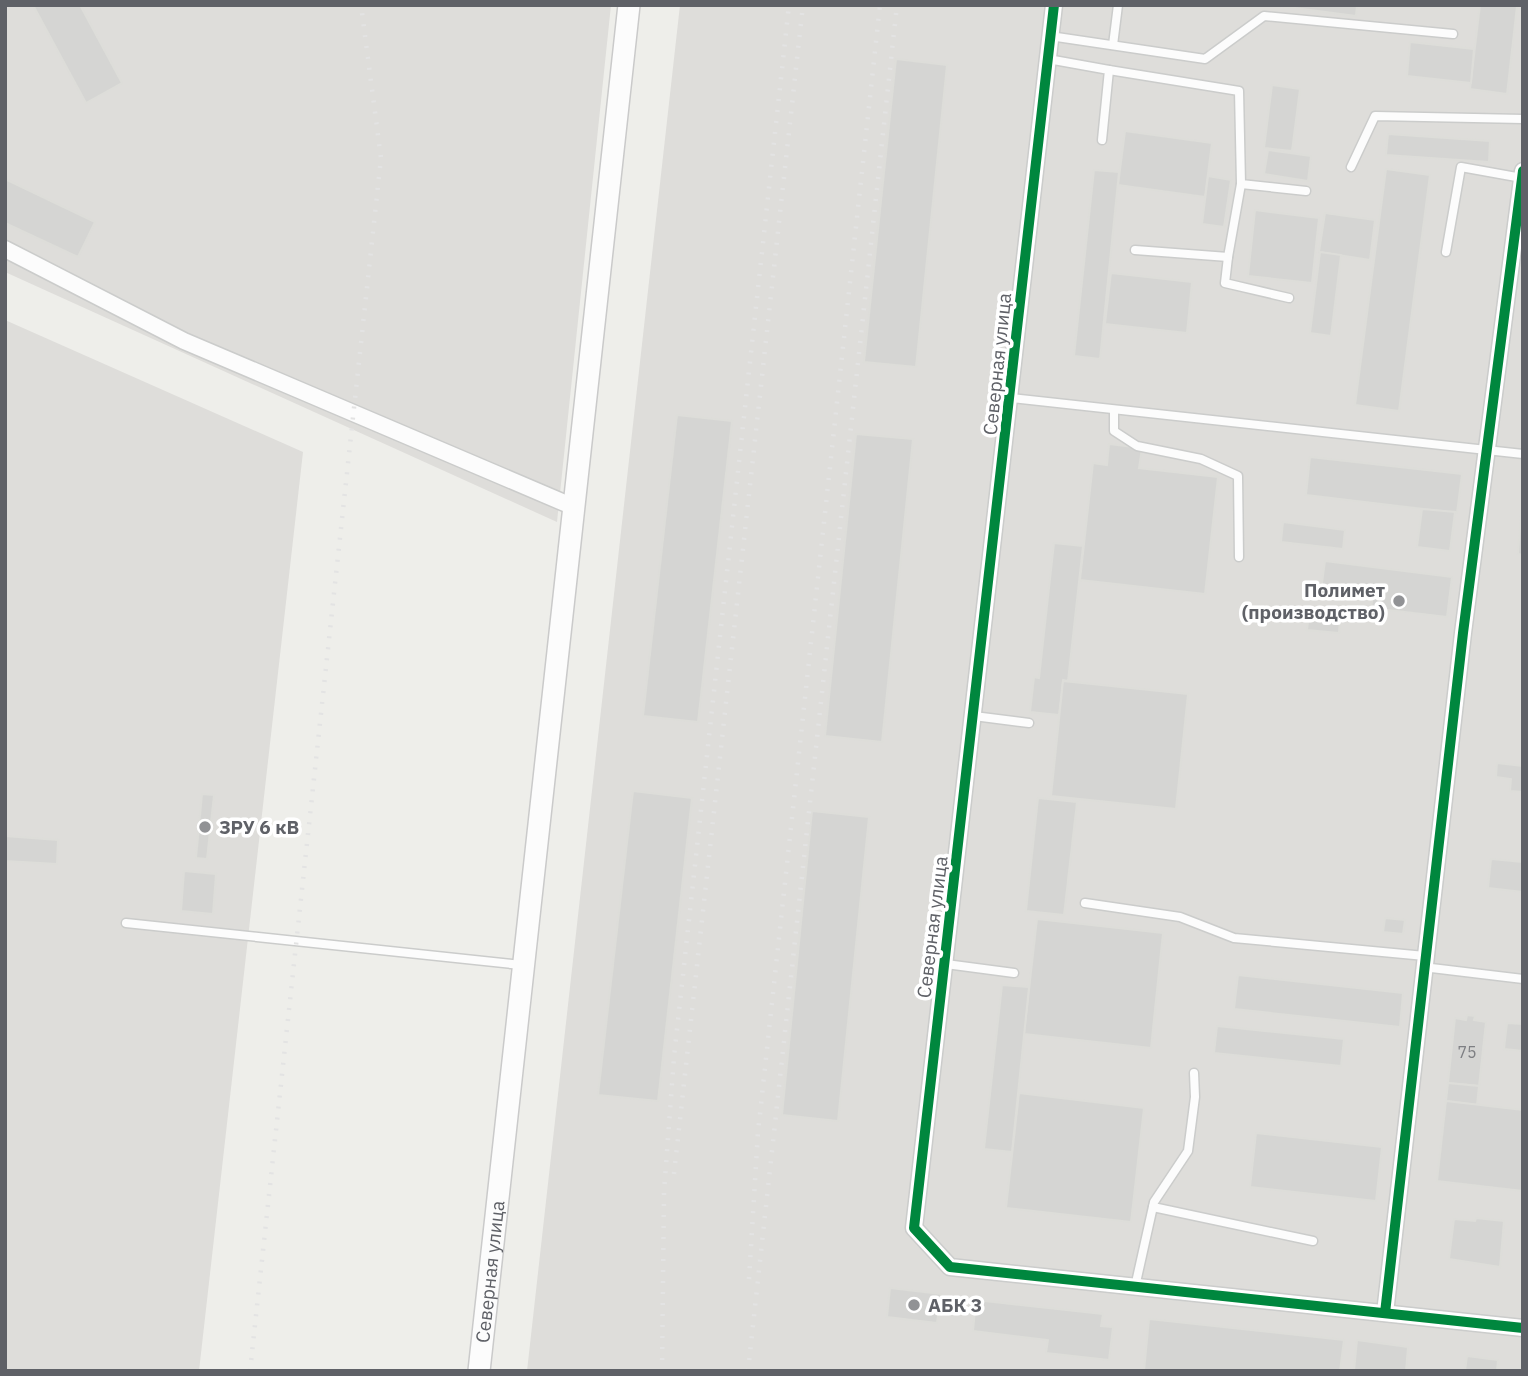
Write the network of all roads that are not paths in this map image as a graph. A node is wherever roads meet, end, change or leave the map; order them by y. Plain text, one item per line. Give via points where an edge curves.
1 (629, 5) edge
2 (1054, 5) edge
3 (1118, 5) edge
4 (1453, 34) dead end
5 (1050, 36) junction
6 (1113, 45) junction
7 (1048, 60) junction
8 (1109, 70) junction
9 (1523, 119) edge
10 (1102, 140) dead end
11 (1351, 167) dead end
12 (1522, 174) edge
13 (1241, 184) junction
14 (1306, 191) dead end
15 (5, 249) edge
16 (1135, 250) dead end
17 (1446, 252) dead end
18 (1228, 257) junction
19 (1289, 298) dead end
20 (1011, 398) junction
21 (1114, 410) junction
22 (1487, 450) junction
23 (1523, 454) edge
24 (574, 508) junction
25 (1240, 557) dead end
26 (974, 716) junction
27 (1029, 723) dead end
28 (1085, 903) dead end
29 (126, 923) dead end
30 (1424, 961) junction
31 (946, 964) junction
32 (524, 965) junction
33 (1014, 973) dead end
34 (1523, 979) edge
35 (1194, 1073) dead end
36 (1153, 1207) junction
37 (1313, 1241) dead end
38 (1135, 1287) junction
39 (1385, 1314) junction
40 (1523, 1328) edge
41 (480, 1371) edge

1 - 24 main road, Северная улица
2 - 5 street, Северная улица
3 - 6 lane
4 - 6 lane via 1264,16 1205,59
5 - 6 lane
5 - 7 street, Северная улица
7 - 8 lane
7 - 20 street, Северная улица
8 - 10 lane
8 - 13 lane via 1239,91
9 - 11 lane via 1375,116
12 - 17 lane via 1461,167
12 - 22 street
13 - 14 lane
13 - 18 lane
15 - 24 street via 184,341
16 - 18 lane
18 - 19 lane via 1225,283
20 - 21 lane
20 - 26 street, Северная улица
21 - 22 lane
21 - 25 lane via 1114,431 1137,446 1201,459 1238,476
22 - 23 lane
22 - 30 street
24 - 32 main road, Северная улица
26 - 27 lane
26 - 31 street, Северная улица
28 - 30 lane via 1180,918 1234,938
29 - 32 lane
30 - 34 lane
30 - 39 street
31 - 33 lane
31 - 38 street, Северная улица via 914,1228 950,1267
32 - 41 main road, Северная улица
35 - 36 lane via 1188,1151
36 - 37 lane
36 - 38 lane
38 - 39 street, Северная улица
39 - 40 street, Северная улица

